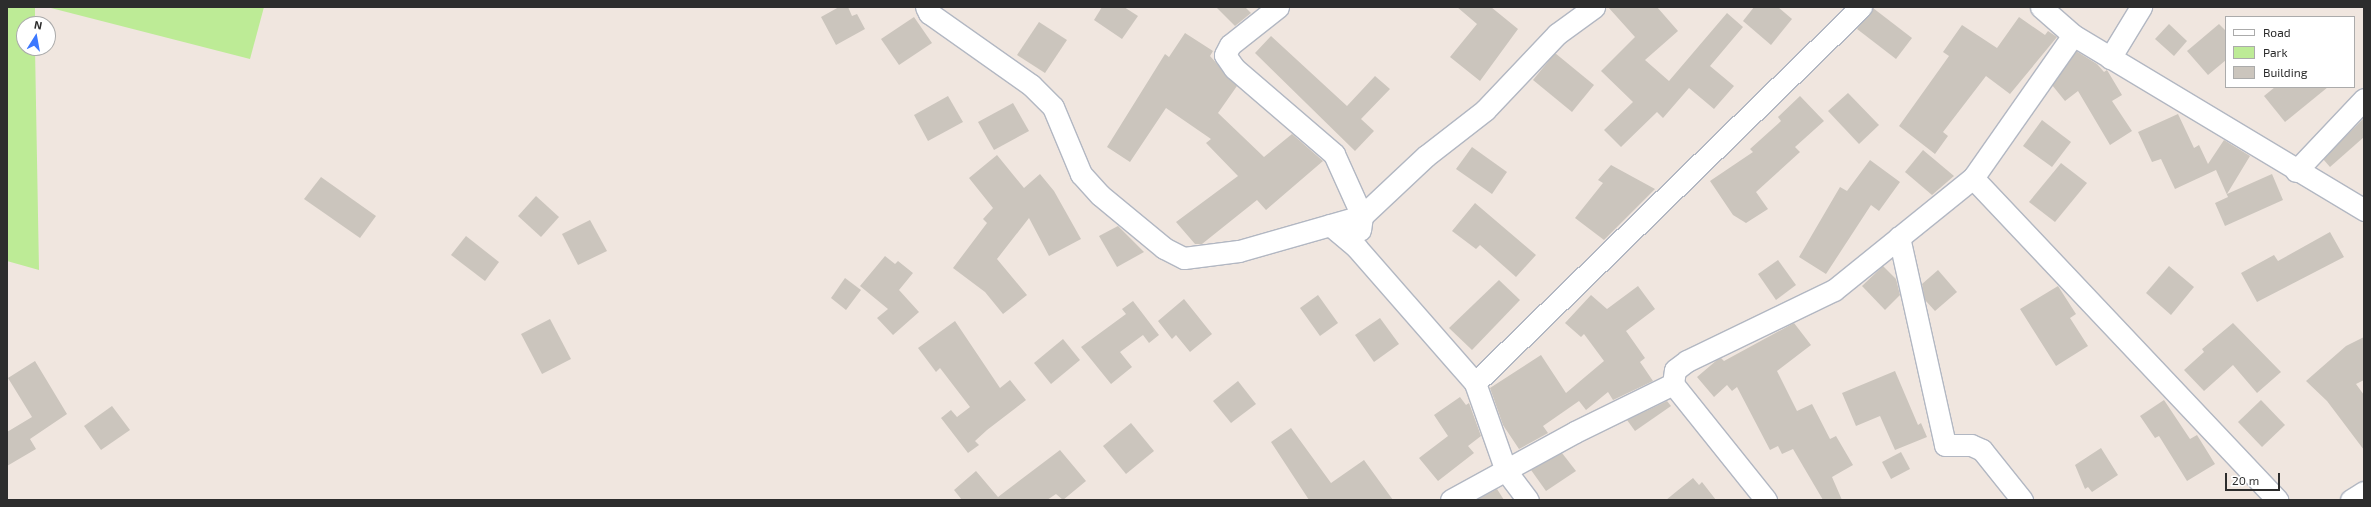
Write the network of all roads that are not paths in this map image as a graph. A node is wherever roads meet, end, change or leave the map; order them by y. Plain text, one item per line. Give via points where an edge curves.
1 (926, 7) edge
2 (1278, 7) edge
3 (1594, 7) edge
4 (1862, 7) edge
5 (2040, 7) edge
6 (2141, 7) edge
7 (2074, 35) junction
8 (2110, 58) junction
9 (2364, 99) edge
10 (2296, 171) junction
11 (1973, 178) junction
12 (2364, 210) edge
13 (1362, 216) junction
14 (1330, 225) junction
15 (1900, 237) junction
16 (1357, 248) junction
17 (1475, 383) junction
18 (1673, 384) junction
19 (1506, 471) junction
20 (2364, 492) edge
21 (1451, 500) edge
22 (1528, 500) edge
23 (1766, 500) edge
24 (2022, 500) edge
25 (2277, 500) edge
26 (2351, 500) edge

1 - 14 street via 929,13 1031,85 1053,107 1081,174 1100,195 1164,248 1184,258 1206,256 1239,251
2 - 13 street via 1230,45 1225,55 1234,68 1334,154
3 - 13 street via 1557,34 1485,110 1426,156
4 - 17 street
5 - 7 street
6 - 8 street
7 - 8 street
7 - 11 street
8 - 10 street
9 - 10 street
10 - 12 street
11 - 15 street
11 - 25 street
13 - 14 street
13 - 16 street
14 - 16 street
15 - 18 street via 1834,290 1687,361 1675,370
15 - 24 street via 1945,446 1971,445 1982,450
16 - 17 street
17 - 19 street
18 - 19 street
18 - 23 street
19 - 21 street
19 - 22 street
20 - 26 street

